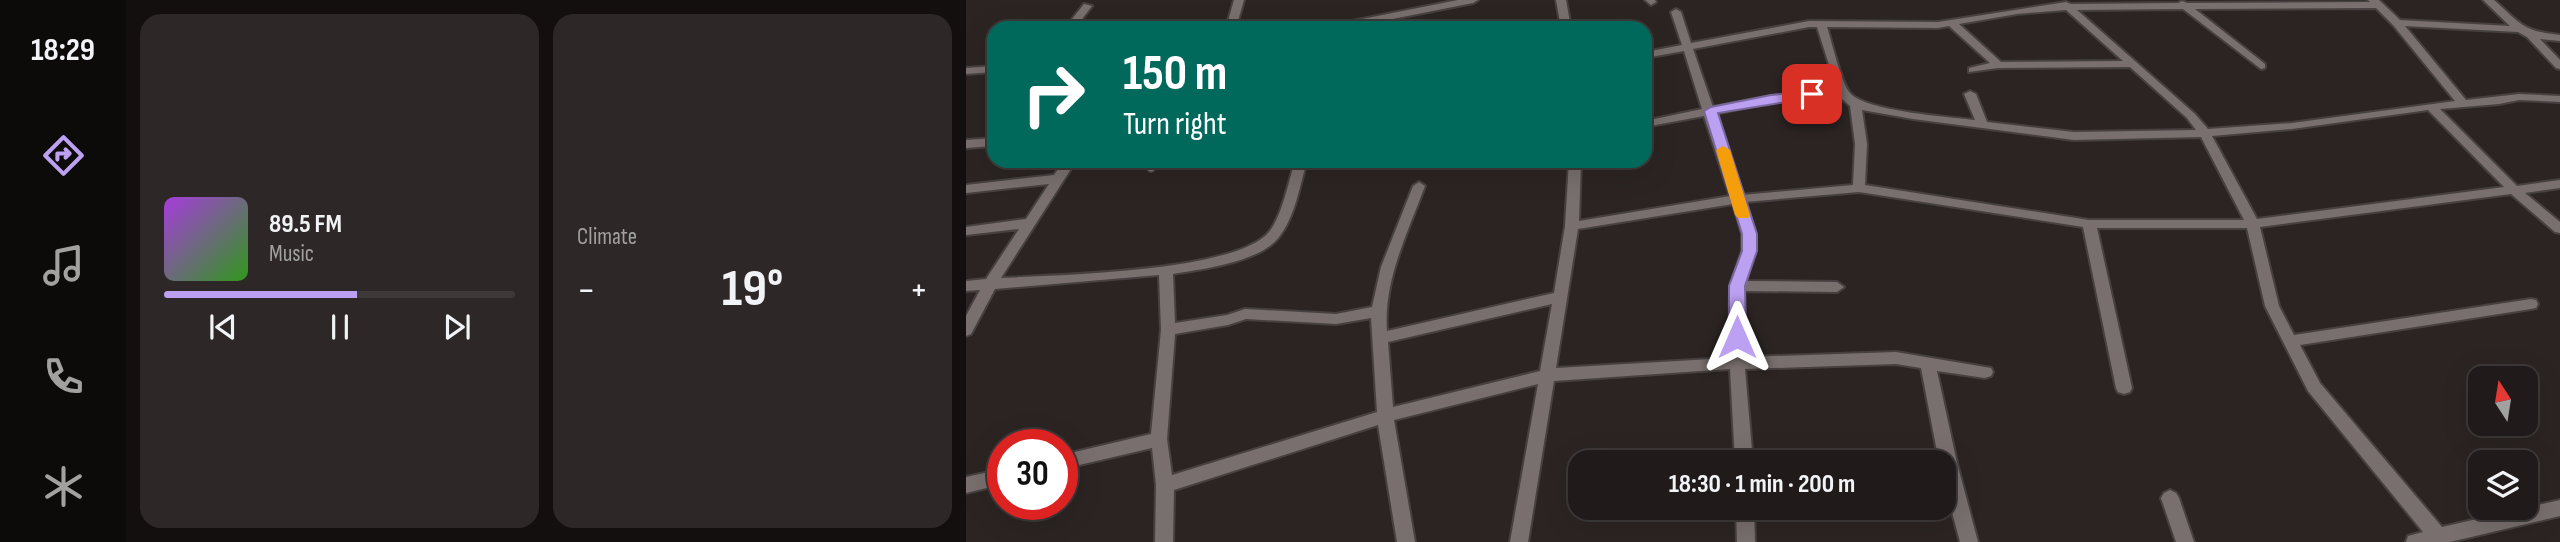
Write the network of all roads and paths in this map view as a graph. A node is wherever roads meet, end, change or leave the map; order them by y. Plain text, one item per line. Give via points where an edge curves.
1 (1239, 0) edge
2 (1473, 0) edge
3 (1561, 0) edge
4 (2488, 0) edge
5 (2065, 3) edge
6 (2376, 3) edge
7 (2182, 4) junction
8 (1087, 6) dead end
9 (1676, 12) dead end
10 (1075, 21) edge
11 (1233, 21) edge
12 (1367, 21) edge
13 (1565, 21) edge
14 (1821, 23) junction
15 (1952, 23) junction
16 (2397, 23) junction
17 (2520, 29) junction
18 (2531, 36) junction
19 (2560, 38) edge
20 (1689, 46) junction
21 (1652, 54) edge
22 (2131, 64) junction
23 (1998, 65) junction
24 (2261, 66) dead end
25 (2560, 66) edge
26 (987, 70) edge
27 (1973, 70) dead end
28 (966, 71) edge
29 (1843, 93) junction
30 (1970, 94) dead end
31 (2560, 99) edge
32 (2463, 104) junction
33 (1856, 105) junction
34 (2431, 106) junction
35 (1711, 111) junction
36 (1652, 123) edge
37 (1982, 124) junction
38 (2205, 133) junction
39 (987, 142) edge
40 (966, 144) edge
41 (1065, 168) edge
42 (1298, 168) edge
43 (1575, 168) edge
44 (1057, 179) junction
45 (2560, 184) edge
46 (1419, 186) dead end
47 (1859, 188) junction
48 (966, 189) edge
49 (2514, 190) junction
50 (1738, 199) junction
51 (1029, 223) junction
52 (2090, 224) junction
53 (2253, 224) junction
54 (1572, 226) junction
55 (2560, 229) edge
56 (966, 231) edge
57 (1166, 270) junction
58 (991, 283) junction
59 (966, 286) edge
60 (1737, 286) junction
61 (1837, 287) dead end
62 (1559, 297) junction
63 (2532, 304) dead end
64 (1378, 311) junction
65 (966, 330) edge
66 (1168, 330) junction
67 (1380, 338) junction
68 (2291, 341) junction
69 (1928, 362) junction
70 (1737, 363) junction
71 (1985, 372) dead end
72 (1547, 375) junction
73 (2124, 388) dead end
74 (1385, 416) junction
75 (1159, 439) junction
76 (1743, 450) edge
77 (1944, 450) edge
78 (1078, 458) edge
79 (987, 480) edge
80 (966, 485) edge
81 (1165, 485) junction
82 (1956, 497) edge
83 (2171, 498) dead end
84 (2558, 513) edge
85 (1745, 520) edge
86 (2439, 538) junction
87 (1164, 542) edge
88 (1406, 542) edge
89 (1519, 542) edge
90 (1746, 542) edge
91 (1969, 542) edge
92 (2185, 542) edge
93 (2416, 542) edge

1 - 11 street
2 - 12 street
3 - 13 street
4 - 17 street
5 - 7 street
5 - 15 street
5 - 22 street
6 - 7 street
6 - 16 street
7 - 24 street
8 - 10 street
9 - 20 street
14 - 15 street
14 - 20 street
14 - 29 street
15 - 23 street
16 - 17 street
16 - 32 street
17 - 18 street
18 - 19 street
18 - 25 street
20 - 21 street
20 - 35 street
22 - 23 street
22 - 38 street
23 - 27 street
26 - 28 street
29 - 33 street
29 - 35 street via 1771,99
30 - 37 street
31 - 32 street via 2535,96
32 - 34 street
33 - 37 street
33 - 47 street via 1861,144
34 - 38 street
34 - 49 street
35 - 36 street
35 - 50 street
37 - 38 street via 2074,136
38 - 53 street
39 - 40 street
41 - 44 street
42 - 57 street via 1274,235 1264,244 1231,258
43 - 54 street
44 - 48 street
44 - 51 street
45 - 49 street
46 - 64 street via 1388,267
47 - 50 street
47 - 52 street
49 - 53 street
49 - 55 street
50 - 54 street
50 - 60 street via 1749,234 1749,251
51 - 56 street
51 - 58 street
52 - 53 street
52 - 73 street
53 - 68 street via 2272,306
54 - 62 street
57 - 58 street
57 - 66 street
58 - 59 street
58 - 65 street
60 - 61 street
60 - 70 street
62 - 67 street
62 - 72 street
63 - 68 street
64 - 66 street via 1336,319 1245,314
64 - 67 street
66 - 75 street
67 - 74 street
68 - 86 street via 2314,387
69 - 70 street
69 - 71 street
69 - 77 street
70 - 72 street
70 - 76 street
72 - 74 street
72 - 89 street
74 - 81 street
74 - 88 street
75 - 78 street
75 - 81 street
79 - 80 street
81 - 87 street
82 - 91 street
83 - 92 street
84 - 86 street
85 - 90 street
86 - 93 street

